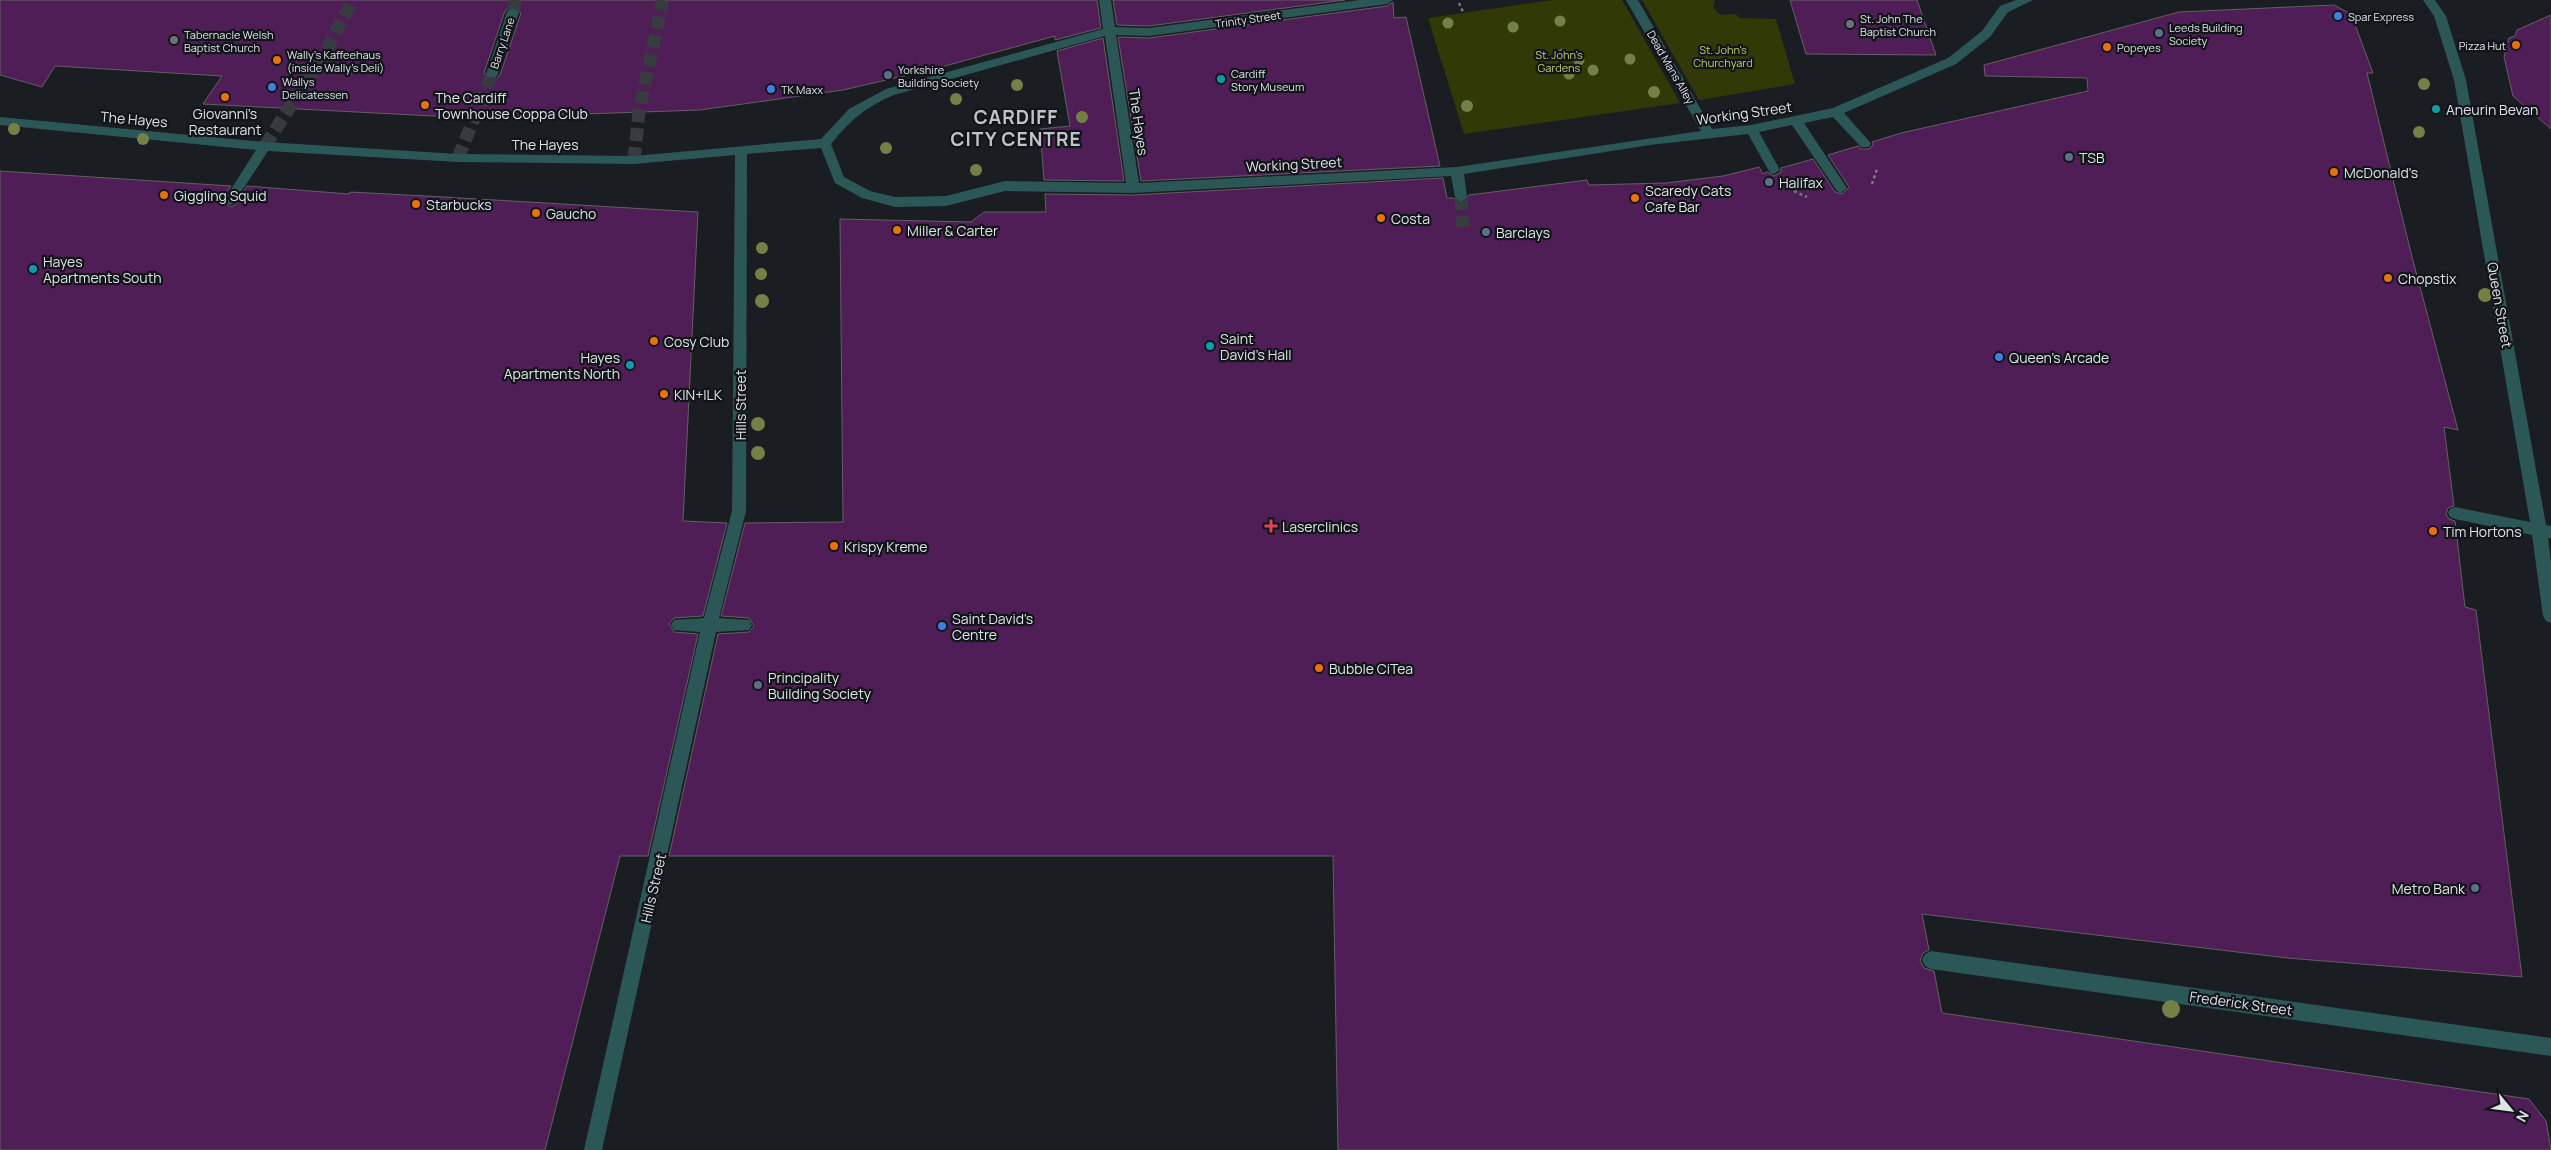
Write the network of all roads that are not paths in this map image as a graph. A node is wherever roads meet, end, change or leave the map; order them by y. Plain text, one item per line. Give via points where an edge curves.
1 (1105, 0) edge
2 (1386, 0) edge
3 (1632, 0) edge
4 (2027, 0) edge
5 (2428, 0) edge
6 (2000, 5) edge
7 (513, 12) tunnel mouth
8 (1109, 31) junction
9 (492, 74) tunnel mouth
10 (1836, 112) junction
11 (0, 121) edge
12 (1796, 121) junction
13 (1751, 129) junction
14 (1709, 134) junction
15 (825, 142) junction
16 (1865, 144) dead end
17 (265, 146) junction
18 (741, 152) junction
19 (1774, 170) dead end
20 (1457, 171) junction
21 (1133, 188) junction
22 (1841, 188) dead end
23 (1461, 196) tunnel mouth
24 (230, 200) dead end
25 (2454, 513) dead end
26 (2545, 530) edge
27 (2551, 616) edge
28 (679, 625) dead end
29 (710, 625) junction
30 (744, 626) dead end
31 (1931, 960) dead end
32 (2551, 1047) edge
33 (593, 1150) edge

1 - 8 street, The Hayes
2 - 8 street, Trinity Street via 1149,32
3 - 14 street, Dead Mans Alley
4 - 6 street
5 - 26 street, Queen Street via 2440,16 2460,80
6 - 10 street, Working Street via 1986,34 1952,61
7 - 9 street, Barry Lane
8 - 15 street via 890,92 847,114
8 - 21 street, The Hayes
10 - 12 street, Working Street
10 - 16 street
11 - 17 street, The Hayes
12 - 13 street, Working Street
12 - 22 street
13 - 14 street, Working Street
13 - 19 street
14 - 20 street, Working Street
15 - 18 street, The Hayes
15 - 21 street via 839,180 866,195 894,202 946,201 1005,186
17 - 18 street, The Hayes via 477,158 634,160
17 - 24 street
18 - 29 street, Hills Street via 739,511
20 - 21 street, Working Street
20 - 23 street
25 - 26 street
26 - 27 street, Queen Street
28 - 29 street
29 - 30 street
29 - 33 street, Hills Street
31 - 32 street, Frederick Street

